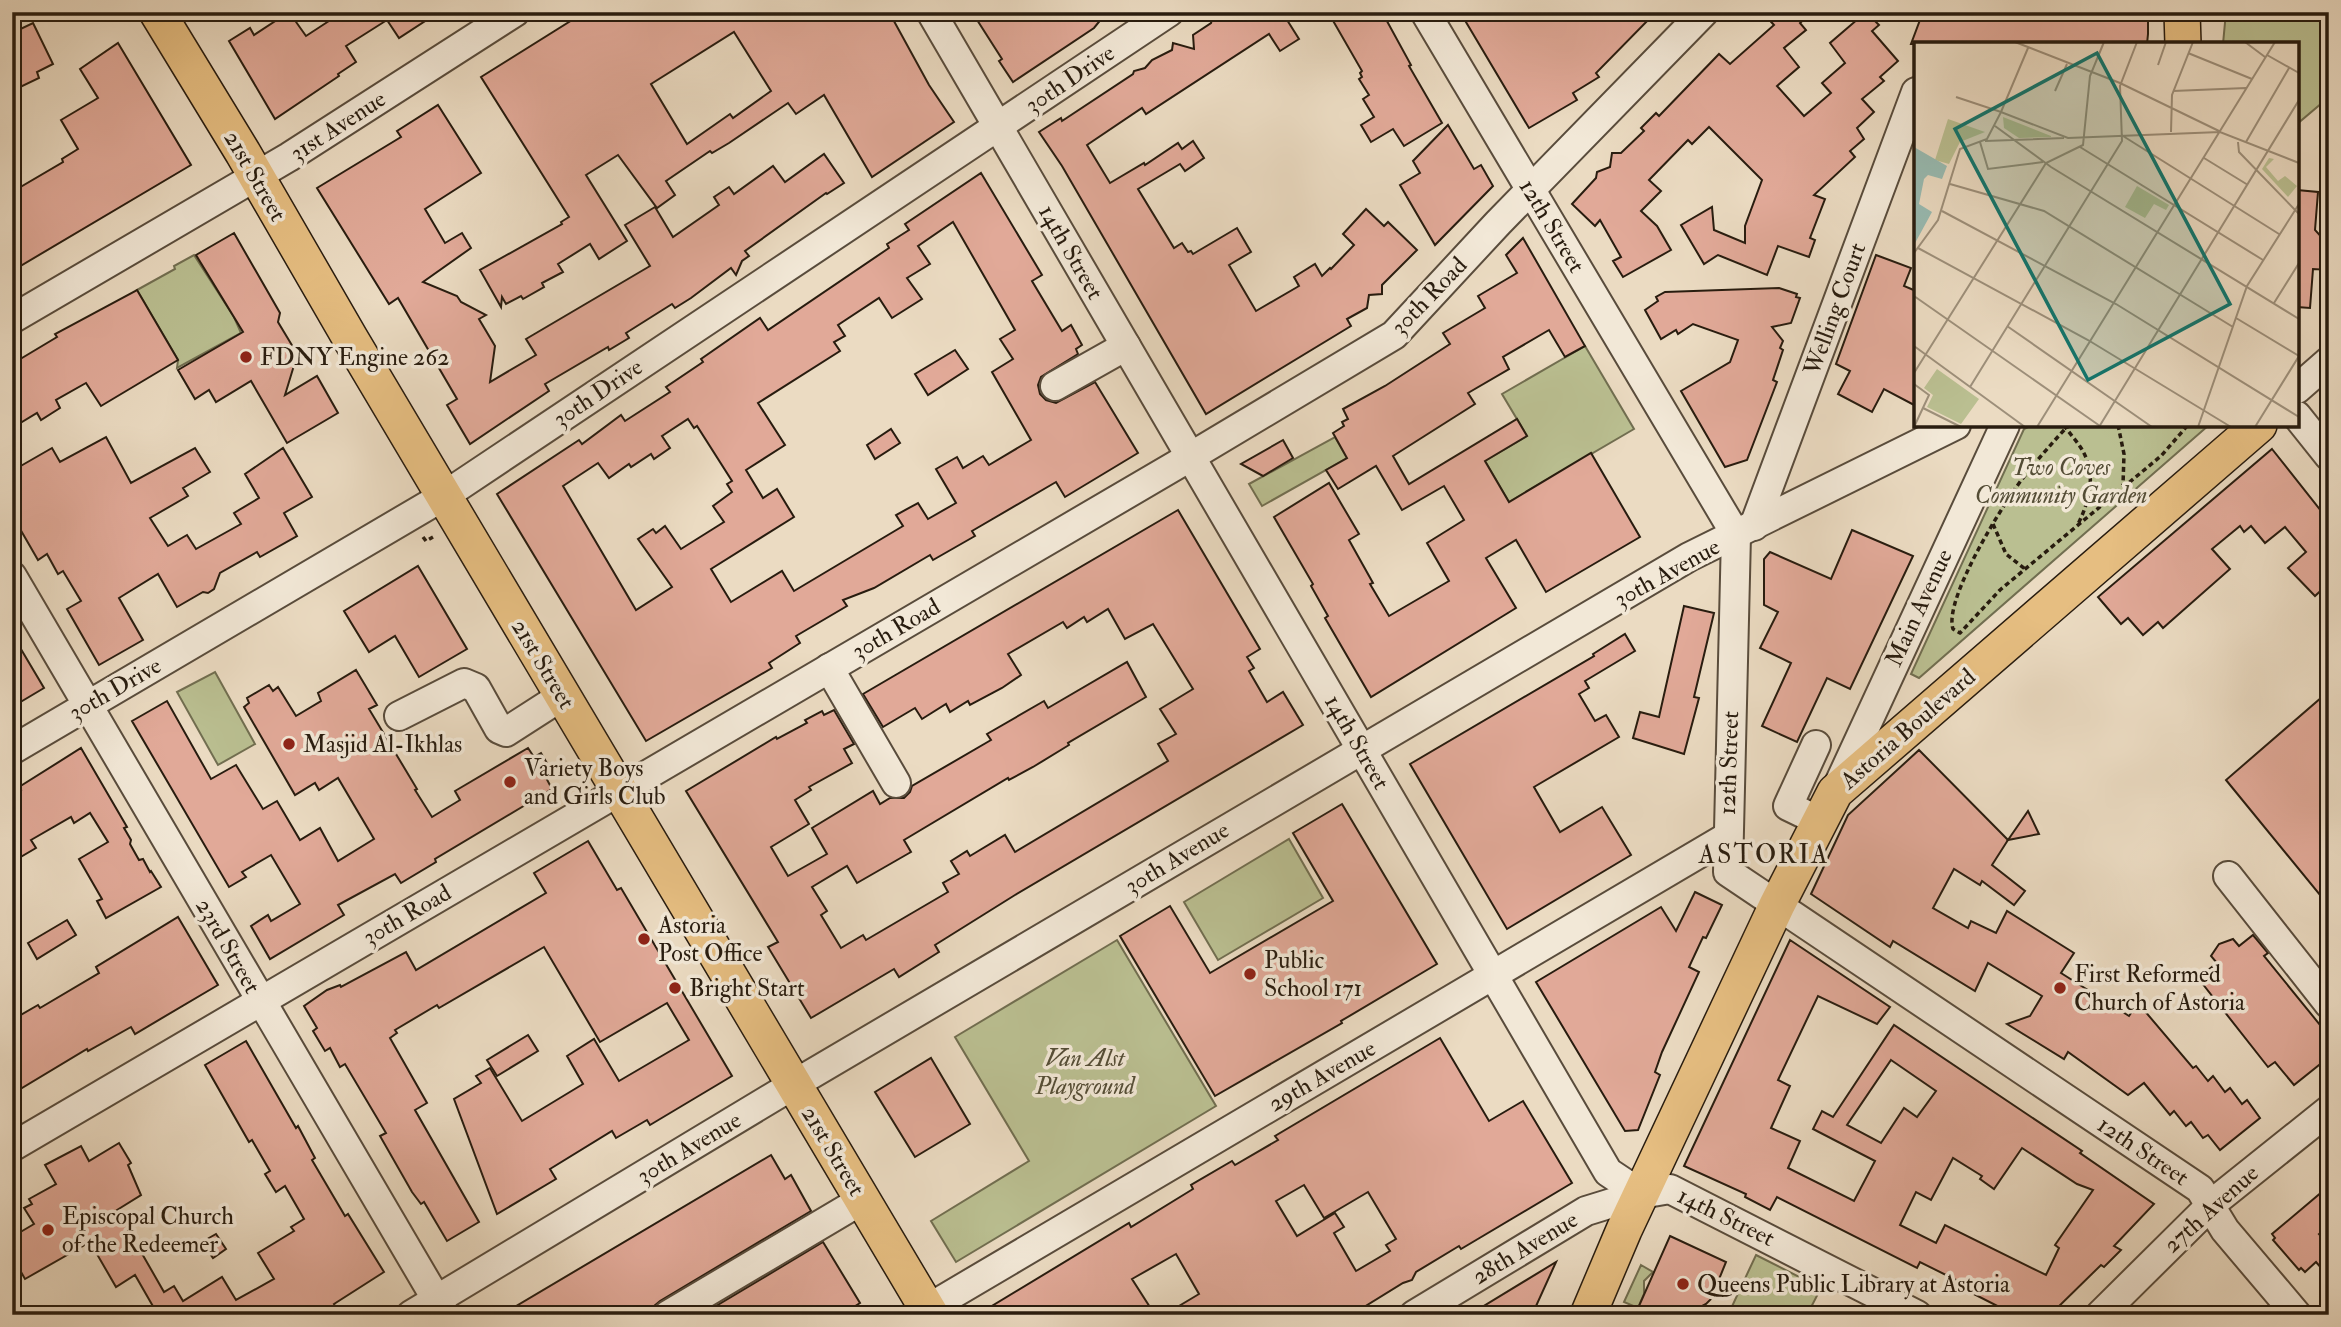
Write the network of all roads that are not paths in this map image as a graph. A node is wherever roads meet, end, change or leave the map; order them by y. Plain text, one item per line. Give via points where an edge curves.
1 (157, 12) edge
2 (515, 12) edge
3 (931, 12) edge
4 (1169, 12) edge
5 (1425, 12) edge
6 (1703, 12) edge
7 (2182, 12) edge
8 (2183, 42) edge
9 (1914, 97) edge
10 (998, 127) junction
11 (257, 177) junction
12 (1530, 191) junction
13 (12, 319) edge
14 (1126, 346) junction
15 (2329, 361) edge
16 (1055, 386) dead end
17 (2299, 387) edge
18 (2299, 418) edge
19 (1952, 427) edge
20 (2004, 427) edge
21 (2257, 427) edge
22 (2329, 456) edge
23 (1190, 457) junction
24 (443, 496) junction
25 (1745, 530) junction
26 (12, 576) edge
27 (829, 668) junction
28 (562, 696) junction
29 (1877, 698) junction
30 (88, 706) junction
31 (399, 716) dead end
32 (1914, 724) junction
33 (1816, 745) dead end
34 (1361, 749) junction
35 (12, 750) edge
36 (896, 783) dead end
37 (619, 791) junction
38 (1827, 806) junction
39 (1727, 837) junction
40 (2228, 876) dead end
41 (1777, 905) junction
42 (1493, 976) junction
43 (260, 1001) junction
44 (2329, 1003) edge
45 (793, 1085) junction
46 (2329, 1110) edge
47 (12, 1147) edge
48 (1641, 1194) junction
49 (862, 1200) junction
50 (2209, 1207) junction
51 (441, 1307) edge
52 (925, 1313) edge
53 (411, 1315) edge
54 (668, 1315) edge
55 (1414, 1315) edge
56 (1588, 1315) edge
57 (1917, 1315) edge
58 (2100, 1315) edge
59 (2297, 1315) edge

1 - 11 main road, 21st Street
2 - 11 street, 31st Avenue
3 - 10 street, 14th Street
4 - 10 street, 30th Drive
5 - 12 street, 12th Street
6 - 12 street, 30th Road
7 - 8 main road
9 - 25 street, Welling Court
10 - 14 street, 14th Street
10 - 24 street, 30th Drive
11 - 13 street, 31st Avenue
11 - 24 main road, 21st Street
12 - 23 street, 30th Road via 1394,335
12 - 25 street, 12th Street
14 - 16 street
14 - 23 street, 14th Street
15 - 17 street
18 - 22 street
19 - 25 street, 30th Avenue
20 - 29 street, Main Avenue
21 - 32 main road, Astoria Boulevard
23 - 27 street, 30th Road
23 - 34 street, 14th Street
24 - 28 main road, 21st Street
24 - 30 street, 30th Drive
25 - 34 street, 30th Avenue via 1689,557
25 - 39 street, 12th Street
26 - 30 street, 23rd Street
27 - 36 street
27 - 37 street, 30th Road
28 - 31 street via 506,732 499,729 476,688 464,683
28 - 37 main road, 21st Street
29 - 32 street
29 - 38 street, Main Avenue
30 - 35 street, 30th Drive
30 - 43 street, 23rd Street
32 - 38 main road, Astoria Boulevard
33 - 38 street via 1788,806
34 - 42 street, 14th Street
34 - 45 street, 30th Avenue
37 - 43 street, 30th Road
37 - 45 main road, 21st Street
38 - 41 main road, Astoria Boulevard
39 - 41 street, 12th Street via 1728,872
39 - 42 street, 29th Avenue
40 - 44 street
41 - 48 main road, Astoria Boulevard
41 - 50 street, 12th Street via 2200,1189
42 - 48 street, 14th Street via 1608,1172
42 - 52 street, 29th Avenue
43 - 47 street, 30th Road
43 - 51 street, 23rd Street
45 - 49 main road, 21st Street
45 - 51 street, 30th Avenue
46 - 50 street, 27th Avenue
48 - 55 street, 28th Avenue via 1586,1211
48 - 56 main road, Astoria Boulevard
48 - 57 street, 14th Street via 1670,1189
49 - 52 main road, 21st Street
49 - 54 street
50 - 58 street, 27th Avenue
50 - 59 street, 12th Street
51 - 53 street, 30th Avenue

